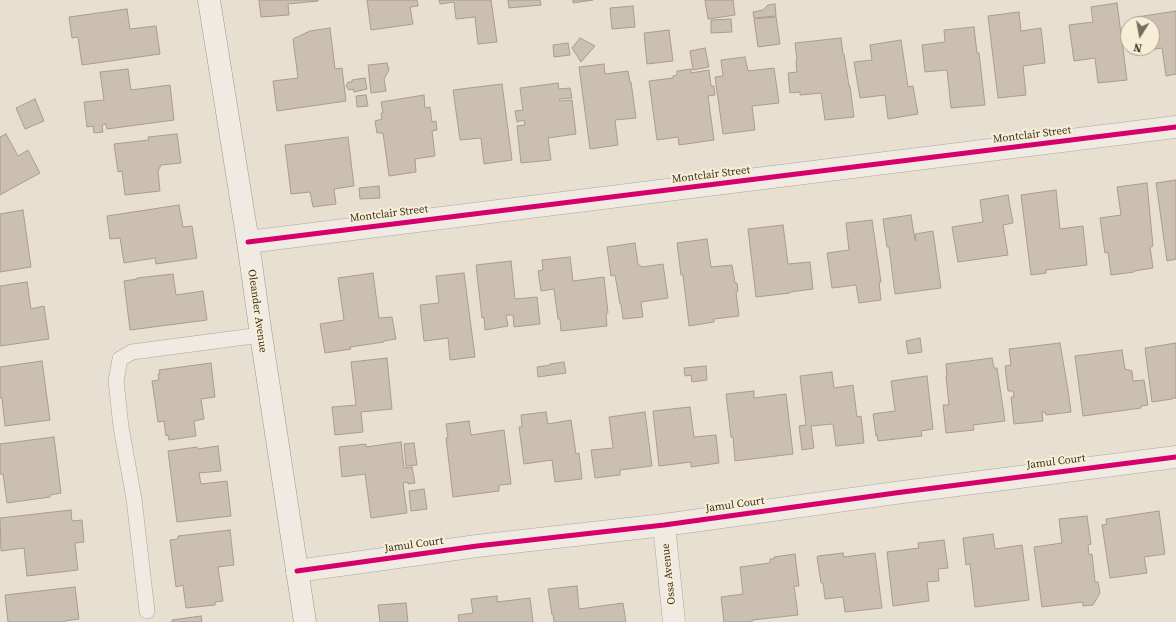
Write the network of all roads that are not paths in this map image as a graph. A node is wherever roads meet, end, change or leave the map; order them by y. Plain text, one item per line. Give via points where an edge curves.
1 (210, 0) edge
2 (1176, 127) edge
3 (248, 242) junction
4 (261, 335) junction
5 (1176, 456) edge
6 (664, 525) junction
7 (297, 571) junction
8 (147, 612) dead end
9 (305, 622) edge
10 (674, 622) edge

1 - 3 street, Oleander Avenue
2 - 3 street, Montclair Street
3 - 4 street, Oleander Avenue
4 - 7 street, Oleander Avenue
4 - 8 lane via 132,352 120,359 116,381 134,499
5 - 6 street, Jamul Court
6 - 7 street, Jamul Court via 477,546
6 - 10 street, Ossa Avenue
7 - 9 street, Oleander Avenue

